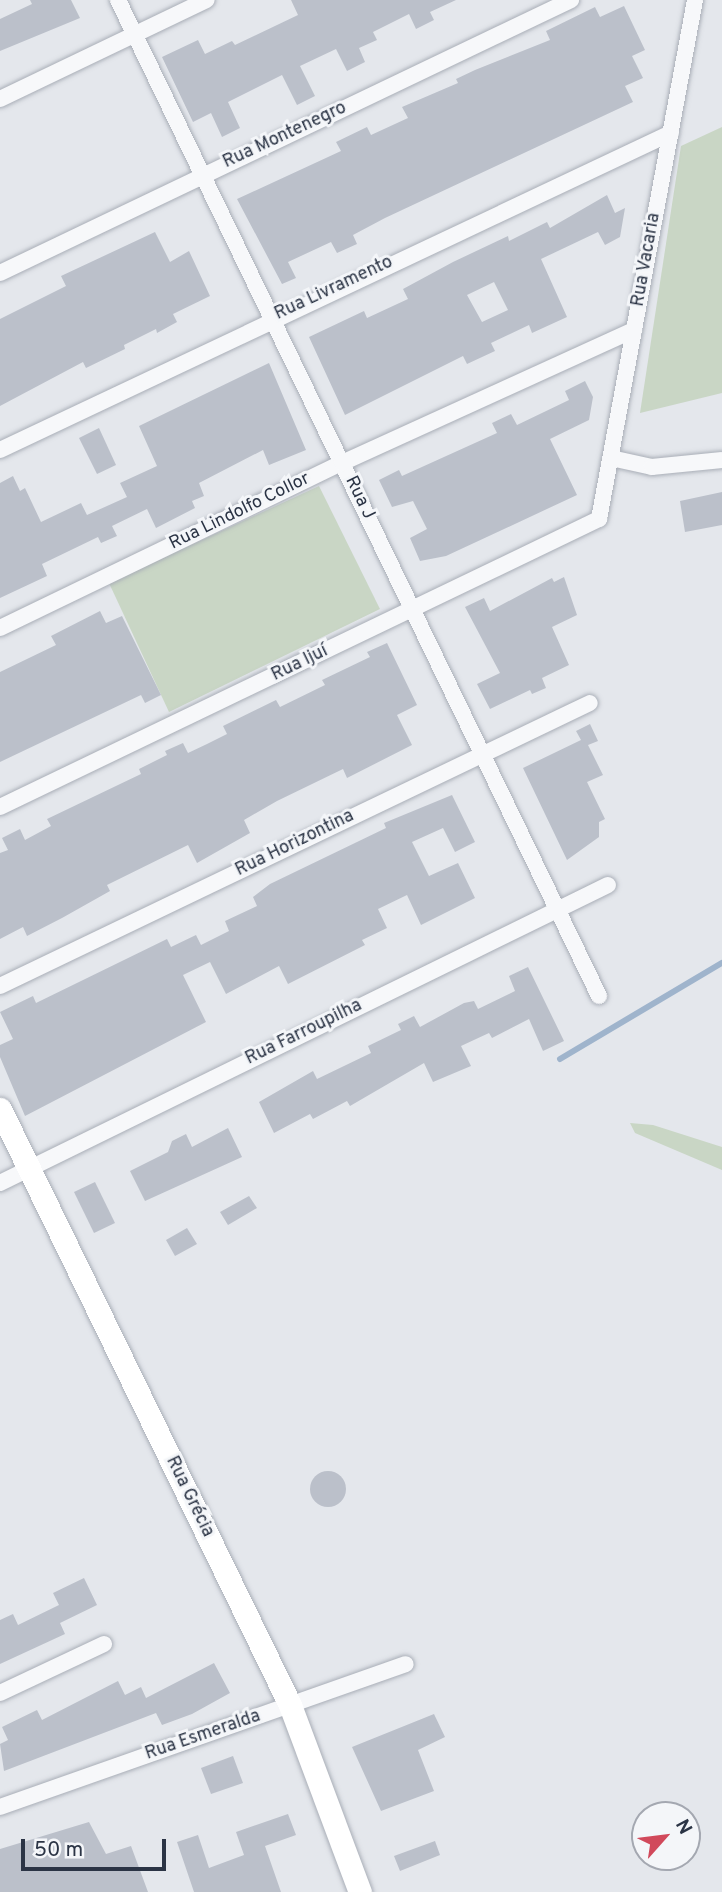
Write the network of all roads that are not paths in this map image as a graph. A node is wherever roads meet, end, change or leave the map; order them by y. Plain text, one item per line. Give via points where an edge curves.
1 (118, 0) edge
2 (206, 0) edge
3 (571, 0) edge
4 (695, 0) edge
5 (135, 35) junction
6 (0, 99) edge
7 (671, 133) junction
8 (203, 175) junction
9 (0, 273) edge
10 (272, 318) junction
11 (634, 330) junction
12 (0, 450) edge
13 (611, 458) junction
14 (722, 460) edge
15 (342, 463) junction
16 (599, 519) joint
17 (413, 609) junction
18 (0, 628) edge
19 (590, 703) dead end
20 (482, 754) junction
21 (0, 807) edge
22 (608, 885) dead end
23 (557, 908) junction
24 (0, 986) edge
25 (599, 996) dead end
26 (0, 1109) edge
27 (29, 1169) junction
28 (0, 1183) edge
29 (104, 1644) dead end
30 (405, 1664) dead end
31 (0, 1693) edge
32 (290, 1705) junction
33 (0, 1807) edge
34 (360, 1892) edge

1 - 5 street, Rua J
2 - 5 street
3 - 8 street, Rua Montenegro
4 - 7 street, Rua Vacaria
5 - 6 street
5 - 8 street, Rua J
7 - 10 street, Rua Livramento
7 - 11 street, Rua Vacaria
8 - 9 street, Rua Montenegro
8 - 10 street, Rua J
10 - 12 street, Rua Livramento
10 - 15 street, Rua J
11 - 13 street, Rua Vacaria
11 - 15 street, Rua Lindolfo Collor
13 - 14 street via 652,467
13 - 16 street, Rua Vacaria
15 - 17 street, Rua J
15 - 18 street, Rua Lindolfo Collor
16 - 17 street, Rua Ijuí
17 - 20 street, Rua J
17 - 21 street, Rua Ijuí
19 - 20 street, Rua Horizontina
20 - 23 street, Rua J
20 - 24 street, Rua Horizontina
22 - 23 street, Rua Farroupilha
23 - 25 street, Rua J
23 - 27 street, Rua Farroupilha
26 - 27 main road, Rua Grécia
27 - 28 street, Rua Farroupilha
27 - 32 main road, Rua Grécia
29 - 31 street
30 - 32 street, Rua Esmeralda
32 - 33 street, Rua Esmeralda
32 - 34 main road, Rua Grécia

